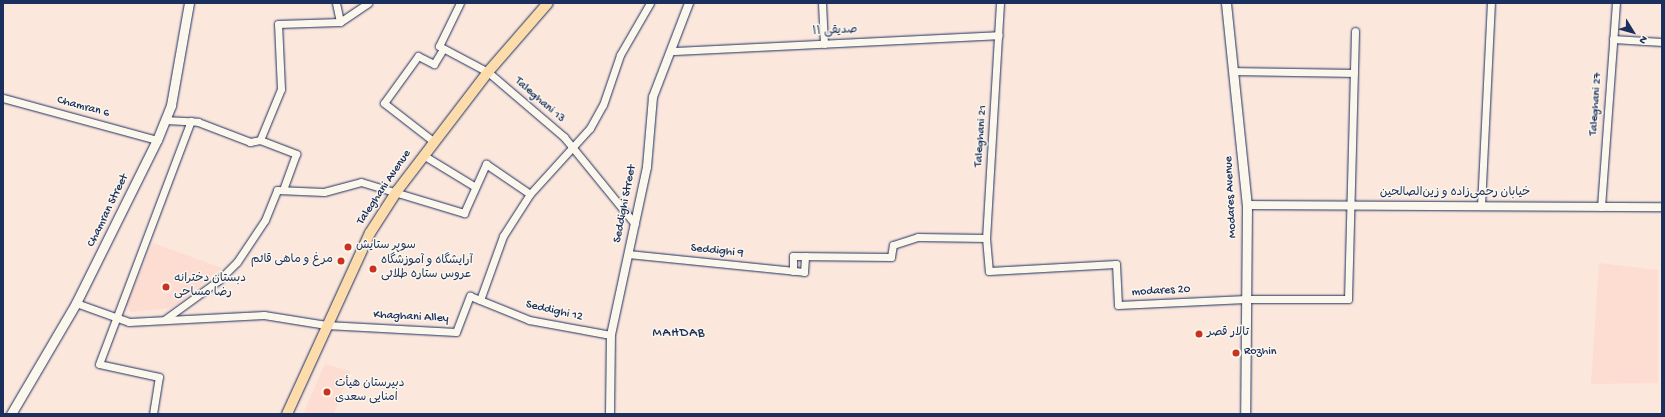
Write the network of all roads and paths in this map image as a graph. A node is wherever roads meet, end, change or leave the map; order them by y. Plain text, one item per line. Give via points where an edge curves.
1 (189, 3) edge
2 (336, 3) edge
3 (368, 3) edge
4 (460, 3) edge
5 (548, 3) edge
6 (650, 3) edge
7 (690, 3) edge
8 (822, 3) edge
9 (1000, 3) edge
10 (1226, 3) edge
11 (1491, 3) edge
12 (1616, 3) edge
13 (340, 22) junction
14 (1355, 31) dead end
15 (999, 35) junction
16 (1613, 39) junction
17 (1662, 42) edge
18 (824, 44) junction
19 (441, 47) junction
20 (672, 51) junction
21 (1233, 71) junction
22 (488, 72) junction
23 (1354, 73) junction
24 (3, 98) edge
25 (165, 120) junction
26 (191, 121) junction
27 (157, 140) junction
28 (260, 140) junction
29 (434, 141) junction
30 (574, 150) junction
31 (423, 155) junction
32 (474, 186) junction
33 (280, 190) junction
34 (397, 191) junction
35 (530, 194) junction
36 (1247, 205) junction
37 (1350, 206) junction
38 (1481, 206) junction
39 (1600, 207) junction
40 (1662, 207) edge
41 (635, 224) junction
42 (986, 238) junction
43 (628, 254) junction
44 (805, 256) junction
45 (1116, 264) joint
46 (793, 271) junction
47 (470, 296) joint
48 (1246, 299) junction
49 (480, 300) junction
50 (76, 303) junction
51 (116, 318) junction
52 (163, 320) junction
53 (326, 325) junction
54 (612, 335) junction
55 (11, 414) edge
56 (153, 414) edge
57 (287, 414) edge
58 (610, 414) edge
59 (1245, 414) edge

1 - 25 main road, Chamran Street via 171,104
2 - 13 street
3 - 13 street
4 - 19 street
5 - 22 main road, Taleghani Avenue
6 - 30 street via 620,55 603,105
7 - 20 street, Seddighi Street
8 - 18 street
9 - 15 street, Taleghani 21
10 - 21 main road, Modares Avenue
11 - 38 street
12 - 16 street, Taleghani 27
13 - 28 street via 278,24 281,89
14 - 23 street
15 - 18 street, صدیقی ۱۱
15 - 42 street, Taleghani 21
16 - 17 street
16 - 39 street, Taleghani 27
18 - 20 street, صدیقی ۱۱
19 - 22 street, Taleghani 13
19 - 29 street via 434,64 418,56 384,103
20 - 41 street, Seddighi Street via 653,97 647,167
21 - 23 street
21 - 36 main road, Modares Avenue
22 - 29 main road, Taleghani Avenue
22 - 30 street, Taleghani 13
23 - 37 street
24 - 27 street, Chamran 6
25 - 26 street
25 - 27 main road, Chamran Street
26 - 28 street via 217,127 250,142
26 - 51 street
27 - 50 main road, Chamran Street
28 - 33 street via 296,154
29 - 31 main road, Taleghani Avenue
30 - 35 street
30 - 41 street, Taleghani 13
31 - 32 street
31 - 34 main road, Taleghani Avenue
32 - 34 street via 464,213
32 - 35 street via 486,164
33 - 34 street via 324,192 361,182
33 - 52 street via 265,220 237,262 220,280
34 - 53 main road, Taleghani Avenue via 370,233
35 - 49 street via 503,236
36 - 37 street, خیابان رحمی‌زاده و زین‌الصالحین
36 - 48 main road, Modares Avenue
37 - 38 street, خیابان رحمی‌زاده و زین‌الصالحین
37 - 48 street via 1348,299
38 - 39 street, خیابان رحمی‌زاده و زین‌الصالحین
39 - 40 street, خیابان رحمی‌زاده و زین‌الصالحین
41 - 43 street, Seddighi Street
42 - 44 street via 918,237 893,245 891,257
42 - 45 street, Taleghani 21 via 989,271
43 - 46 street, Seddighi 9
43 - 54 street, Seddighi Street
44 - 46 street via 793,256
44 - 46 street, Seddighi 9 via 804,272
45 - 48 street, modares 20 via 1118,305
47 - 49 street, Seddighi 12
47 - 53 street, Khaghani Alley via 456,332
48 - 59 main road, Modares Avenue
49 - 54 street, Seddighi 12 via 529,320
50 - 51 street
50 - 55 main road, Chamran Street
51 - 52 street via 129,322
51 - 56 street via 99,364 159,377
52 - 53 street via 264,315
53 - 57 main road, Taleghani Avenue
54 - 58 street, Seddighi Street

